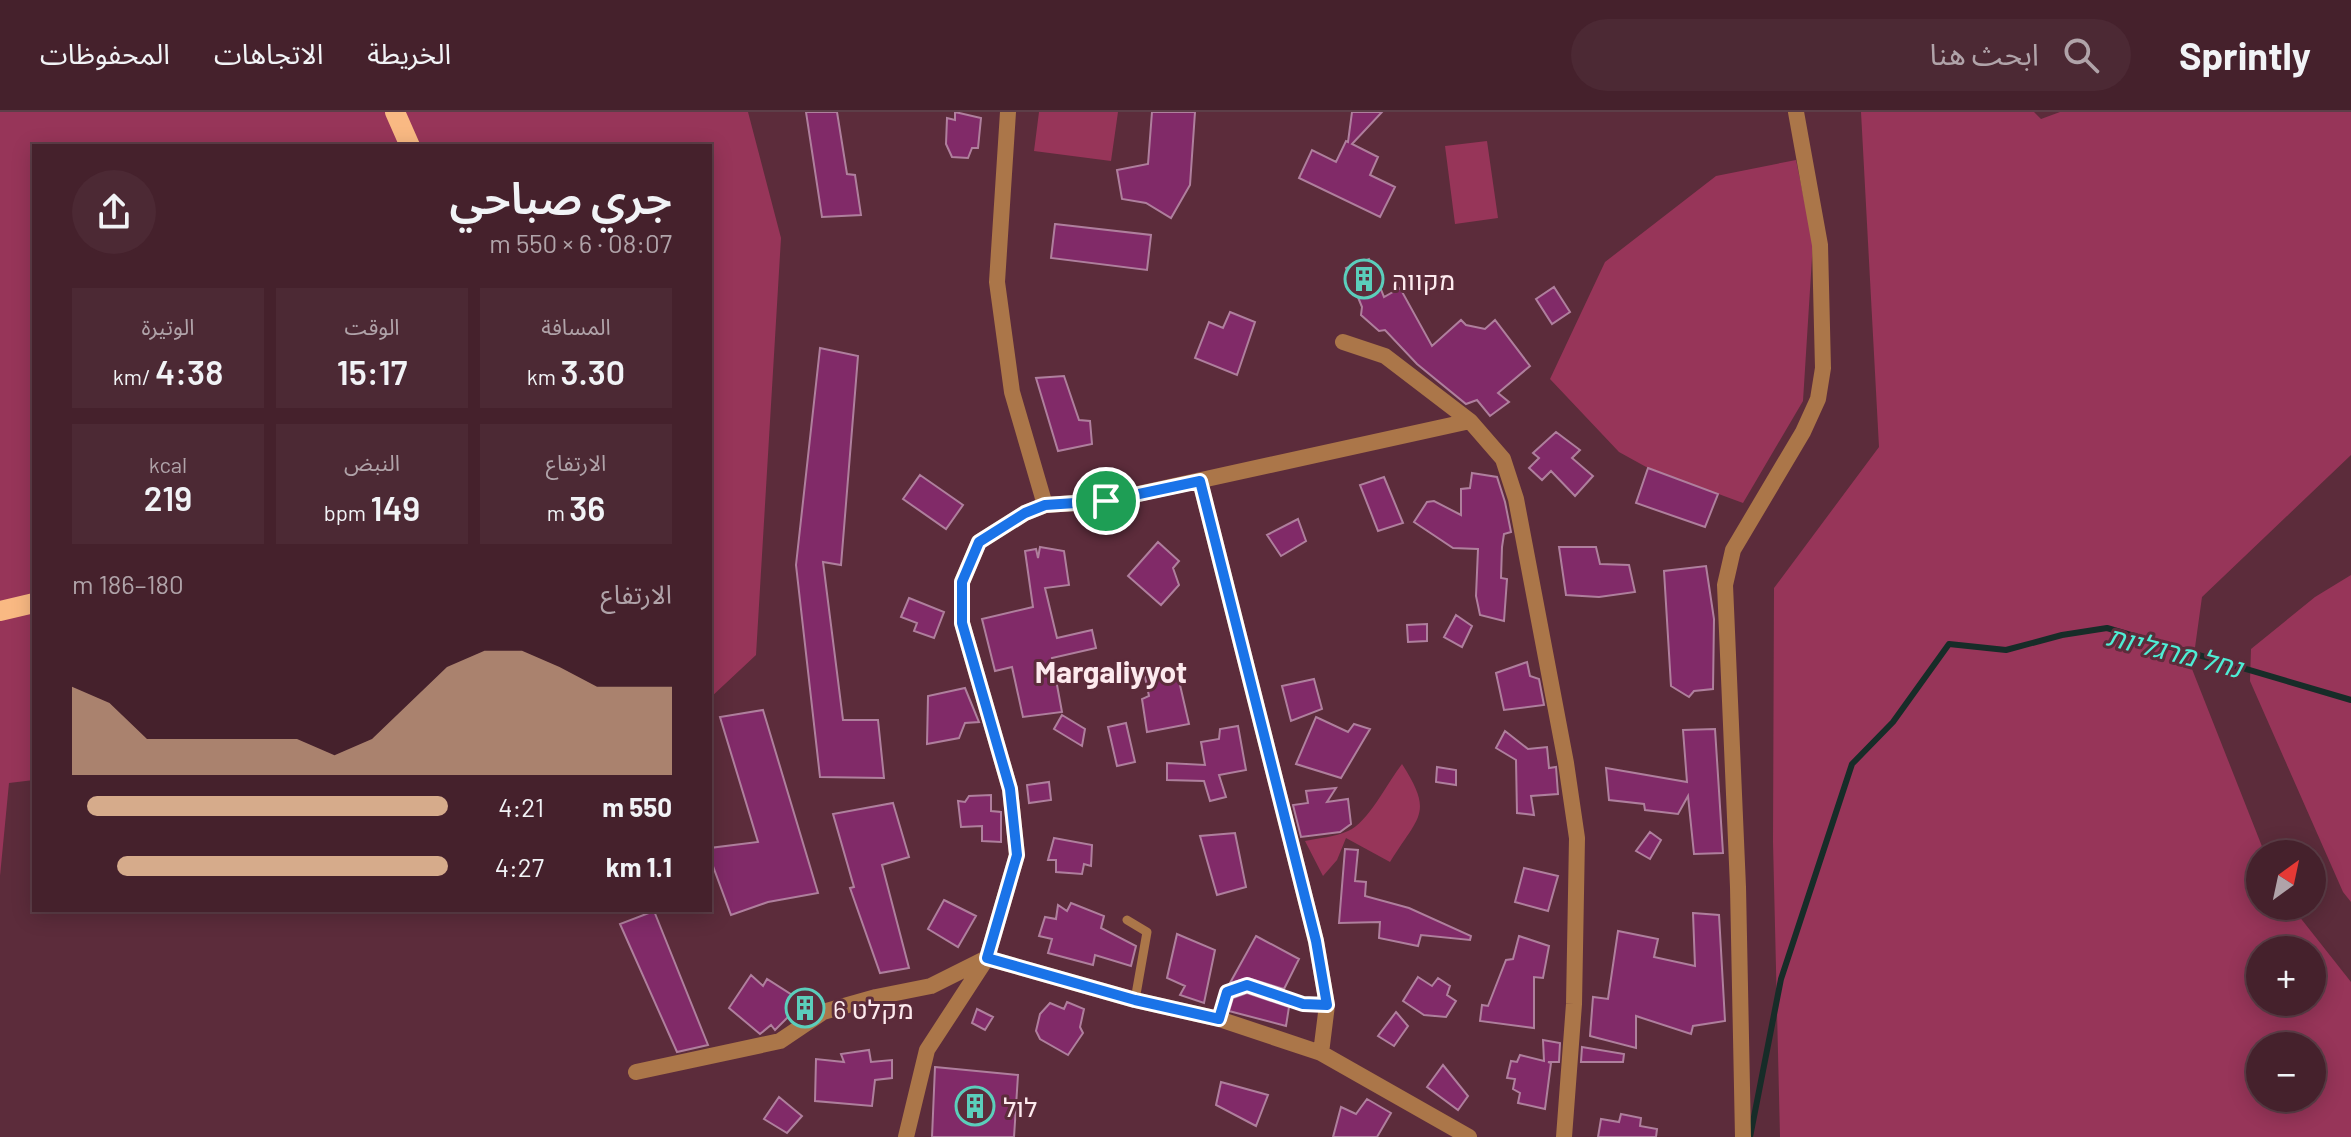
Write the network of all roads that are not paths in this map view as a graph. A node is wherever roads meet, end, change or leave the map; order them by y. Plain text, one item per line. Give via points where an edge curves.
1 (395, 112) edge
2 (1008, 112) edge
3 (1796, 112) edge
4 (409, 144) edge
5 (1343, 342) dead end
6 (1470, 421) junction
7 (1200, 481) junction
8 (1045, 505) junction
9 (32, 603) edge
10 (0, 611) edge
11 (1127, 920) dead end
12 (987, 958) junction
13 (1135, 1000) junction
14 (1327, 1005) junction
15 (1219, 1019) junction
16 (1321, 1053) junction
17 (636, 1072) dead end
18 (906, 1137) edge
19 (1469, 1137) edge
20 (1564, 1137) edge
21 (1743, 1137) edge

1 - 4 main road
2 - 8 street via 997,282 1012,392
3 - 21 street via 1820,245 1823,368 1818,399 1733,550 1725,585
5 - 6 street via 1385,356
6 - 7 street
6 - 20 street via 1503,459 1516,499 1577,838 1574,1004
7 - 8 street via 1106,501
7 - 14 street via 1316,941
8 - 12 street via 979,542 962,582 962,623 1010,789 1017,855
9 - 10 main road
11 - 13 lane via 1147,932
12 - 13 street
12 - 17 street via 931,986 823,1012 780,1041
12 - 18 street via 927,1050
13 - 15 street
14 - 15 lane via 1303,1004 1247,985 1227,992
14 - 16 street
15 - 16 street
16 - 19 street

